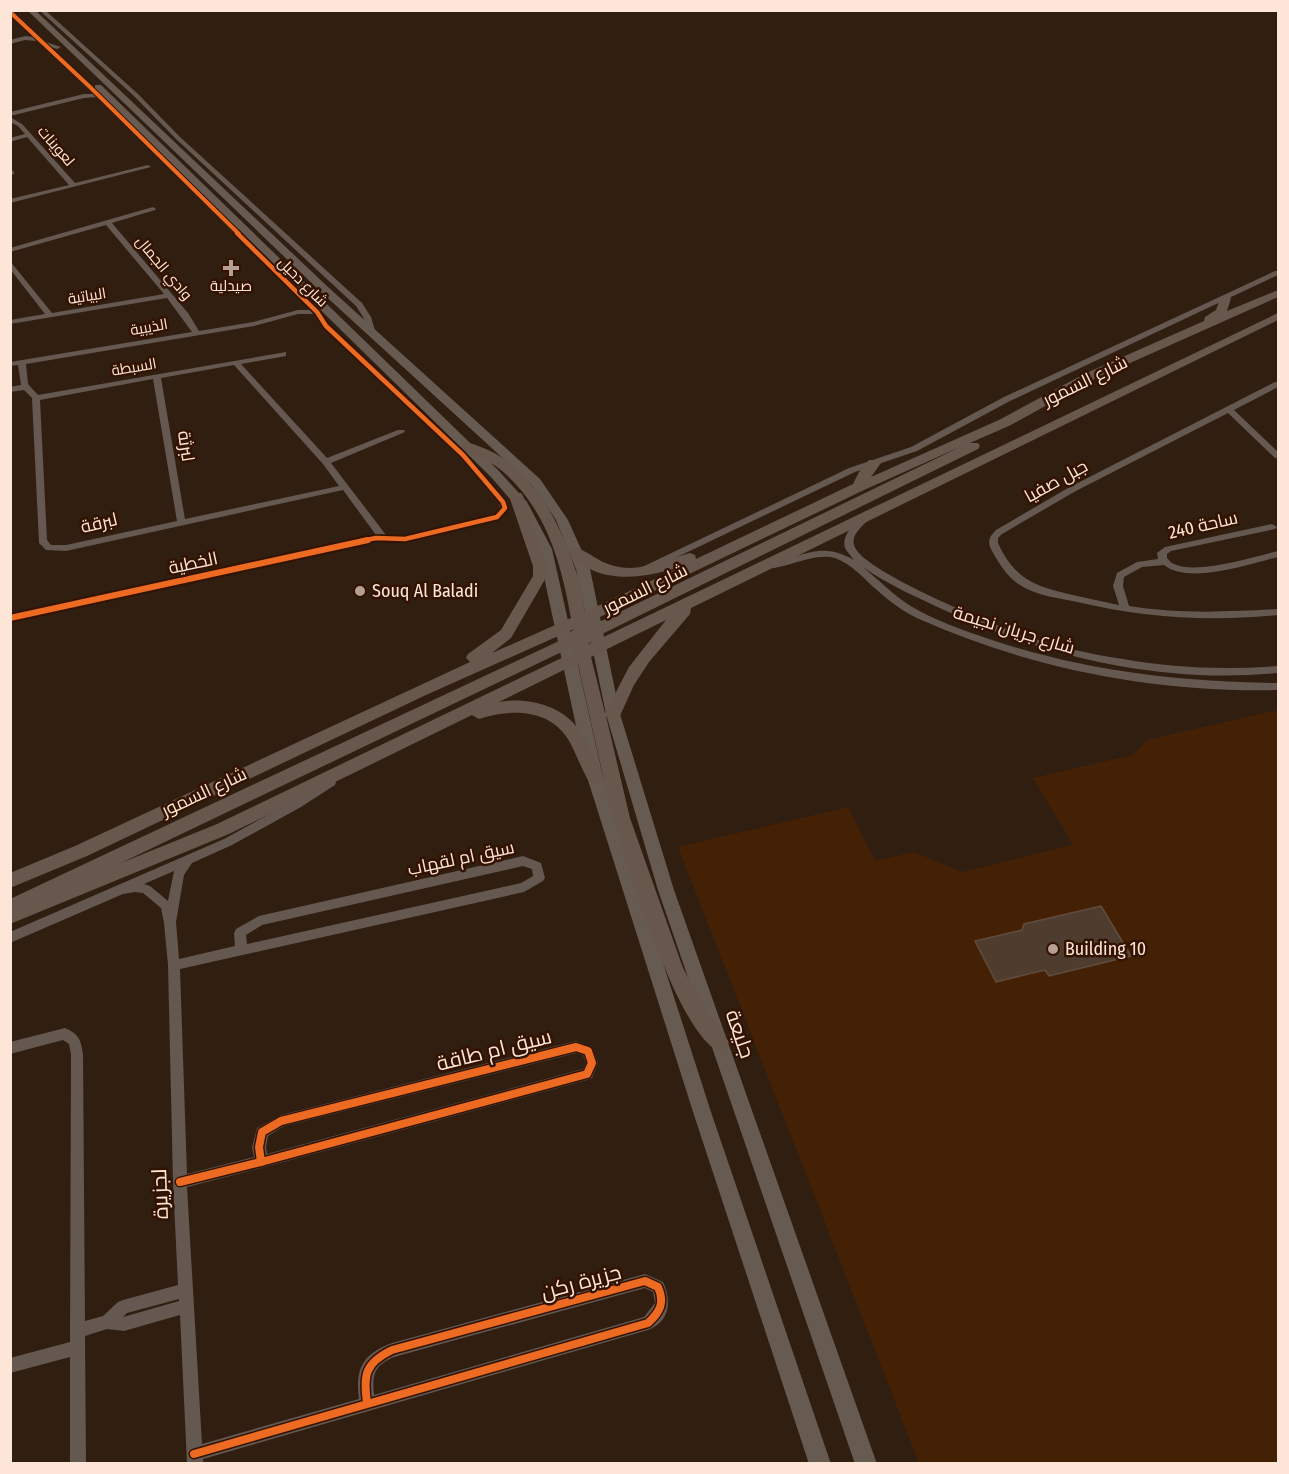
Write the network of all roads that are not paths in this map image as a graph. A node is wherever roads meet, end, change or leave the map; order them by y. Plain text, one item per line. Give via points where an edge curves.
1 (30, 10) edge
2 (41, 10) edge
3 (13, 12) edge
4 (38, 36) junction
5 (10, 42) edge
6 (90, 87) junction
7 (99, 95) junction
8 (107, 105) junction
9 (123, 105) junction
10 (151, 111) junction
11 (11, 114) edge
12 (29, 135) junction
13 (10, 140) edge
14 (148, 167) dead end
15 (72, 184) junction
16 (10, 201) edge
17 (153, 209) dead end
18 (108, 222) junction
19 (10, 250) edge
20 (272, 256) junction
21 (10, 263) edge
22 (1278, 273) edge
23 (282, 279) junction
24 (1278, 293) edge
25 (168, 296) junction
26 (1225, 298) junction
27 (309, 304) junction
28 (292, 314) junction
29 (50, 315) junction
30 (320, 316) junction
31 (1278, 316) edge
32 (10, 322) edge
33 (370, 330) junction
34 (197, 333) junction
35 (358, 340) junction
36 (1153, 348) junction
37 (283, 354) dead end
38 (22, 362) junction
39 (236, 363) junction
40 (10, 364) edge
41 (157, 377) junction
42 (1278, 384) edge
43 (25, 387) junction
44 (10, 390) edge
45 (36, 398) junction
46 (1229, 410) junction
47 (1006, 422) junction
48 (401, 432) dead end
49 (468, 447) junction
50 (1278, 456) edge
51 (326, 462) junction
52 (874, 463) junction
53 (346, 487) junction
54 (858, 487) junction
55 (516, 495) junction
56 (870, 512) junction
57 (181, 521) junction
58 (1272, 527) dead end
59 (382, 537) junction
60 (726, 550) junction
61 (577, 553) junction
62 (1278, 554) edge
63 (1164, 562) junction
64 (763, 566) junction
65 (639, 572) junction
66 (696, 599) junction
67 (945, 605) junction
68 (1125, 609) junction
69 (1278, 612) edge
70 (10, 618) edge
71 (563, 627) junction
72 (581, 637) junction
73 (981, 639) junction
74 (600, 646) junction
75 (1278, 670) edge
76 (456, 675) junction
77 (1278, 687) edge
78 (613, 714) junction
79 (357, 764) junction
80 (595, 777) junction
81 (189, 860) junction
82 (10, 881) edge
83 (123, 889) junction
84 (10, 907) edge
85 (10, 916) edge
86 (170, 922) junction
87 (10, 938) edge
88 (241, 950) junction
89 (174, 964) junction
90 (719, 1042) junction
91 (10, 1048) edge
92 (261, 1162) junction
93 (180, 1182) junction
94 (186, 1290) junction
95 (186, 1306) junction
96 (107, 1322) junction
97 (79, 1330) junction
98 (79, 1347) junction
99 (10, 1366) edge
100 (368, 1403) junction
101 (194, 1459) edge
102 (78, 1464) edge
103 (820, 1464) edge
104 (866, 1464) edge

1 - 9 main road, شارع دحيل
2 - 10 street, شارع دحيل
3 - 4 main road, شارع دحيل
4 - 5 street
4 - 6 street, شارع دحيل
4 - 9 main road, شارع دحيل via 57,47
6 - 7 street, شارع دحيل
6 - 11 street
7 - 8 street, شارع دحيل
7 - 11 street
8 - 9 main road
8 - 23 street, شارع دحيل
9 - 10 main road
9 - 20 main road, شارع دحيل
9 - 33 main road, شارع دحيل
10 - 33 street, شارع دحيل via 359,305
11 - 12 street, لعوينات
12 - 13 street
12 - 15 street, لعوينات
14 - 15 street, لعوينات
15 - 16 street, لعوينات
17 - 18 street, وادي الجمال
18 - 19 street, وادي الجمال
18 - 25 street, وادي الجمال
20 - 23 main road
20 - 35 main road, شارع دحيل
21 - 29 street
22 - 26 street, شارع السمور
23 - 27 street, شارع دحيل
24 - 36 main road, شارع السمور
25 - 29 street, البياتية
25 - 34 street, وادي الجمال
26 - 36 main road via 1216,316
26 - 52 street, شارع السمور via 1007,399 914,449
27 - 28 street, الذيبية
27 - 30 street, شارع دحيل
28 - 30 street, الذيبية
28 - 34 street, الذيبية
29 - 32 street, البياتية
30 - 35 main road
30 - 59 street, شارع دحيل via 463,455 505,505 504,512 497,517 405,539
31 - 56 main road, شارع السمور
33 - 61 main road, شارع دحيل via 536,482 562,520
34 - 38 street, الذيبية
35 - 49 main road, شارع دحيل
36 - 47 main road, شارع السمور via 1088,377
37 - 39 street, السبطة
38 - 40 street, الذيبية
38 - 43 street
39 - 41 street, السبطة
39 - 51 street
41 - 45 street, السبطة
41 - 57 street, لبرثة
42 - 46 street, جبل صفيا
43 - 44 street
43 - 45 street
45 - 57 street, لبرقة via 45,547 60,549
46 - 50 street
46 - 68 street, جبل صفيا via 1071,490 994,537 996,549 1024,583 1070,598
47 - 54 main road, شارع السمور
47 - 72 main road via 948,460
48 - 51 street
49 - 55 main road, شارع دحيل
49 - 72 main road via 497,459 537,504 566,560
51 - 53 street
52 - 54 main road
52 - 65 street, شارع السمور
53 - 57 street, لبرقة
53 - 59 street
54 - 60 main road, شارع السمور
55 - 71 main road, شارع دحيل via 545,549
55 - 76 main road via 540,566 538,581 503,638
56 - 64 main road, شارع السمور
56 - 67 street, شارع جريان نجيمة via 850,536 853,555 874,572
58 - 63 street, ساحة 240 via 1168,549 1161,556
59 - 70 street, الخطية
60 - 65 main road
60 - 72 main road, شارع السمور
61 - 65 main road via 606,571
61 - 72 main road, شارع دحيل via 587,581
62 - 63 street, ساحة 240 via 1192,570 1176,569
63 - 68 street via 1140,564 1120,575 1118,586
64 - 66 main road, شارع السمور
64 - 73 street, شارع جريان نجيمة via 813,553 839,556 914,613
66 - 74 main road, شارع السمور
66 - 78 main road via 648,650 624,686
67 - 73 street via 929,604 925,610 977,633
67 - 75 street, شارع جريان نجيمة via 1016,636 1101,659 1187,670
68 - 69 street, جبل صفيا via 1205,616
71 - 72 main road
71 - 76 main road, شارع السمور
72 - 74 main road, شارع السمور
72 - 79 main road, شارع السمور via 468,708
72 - 80 main road
72 - 84 main road
72 - 90 main road via 621,818 674,970
73 - 77 street, شارع جريان نجيمة via 1035,657 1091,669 1195,684
74 - 78 main road, جليعة
76 - 82 main road, شارع السمور
78 - 90 main road, جليعة via 666,890
79 - 80 main road via 489,709 514,706 546,713 563,722
79 - 81 street, شارع السمور via 256,827
79 - 85 main road, شارع السمور via 224,829
80 - 103 main road
81 - 83 street, شارع السمور
81 - 86 street, لجزيرة via 178,874
83 - 86 street, لجزيرة via 146,889 166,906
83 - 87 street, شارع السمور
86 - 89 street, لجزيرة
88 - 88 street, سيق ام لقهاب via 524,888 539,878 540,872 523,861 259,921 240,933
88 - 89 street, سيق ام لقهاب
89 - 93 street, لجزيرة
90 - 104 main road, جليعة
91 - 97 street via 65,1034 75,1041
92 - 92 street, سيق ام طاقة via 587,1074 592,1063 588,1051 576,1047 282,1121 262,1132
92 - 93 street, سيق ام طاقة
93 - 94 street, لجزيرة
94 - 95 street, لجزيرة
94 - 96 street via 123,1307
95 - 96 street via 124,1324
95 - 101 street, لجزيرة
96 - 97 street
97 - 98 street
98 - 99 street
98 - 102 street
100 - 100 street, جزيرة ركن via 648,1323 663,1304 662,1294 658,1287 645,1281 392,1350 368,1366
100 - 101 street, جزيرة ركن

